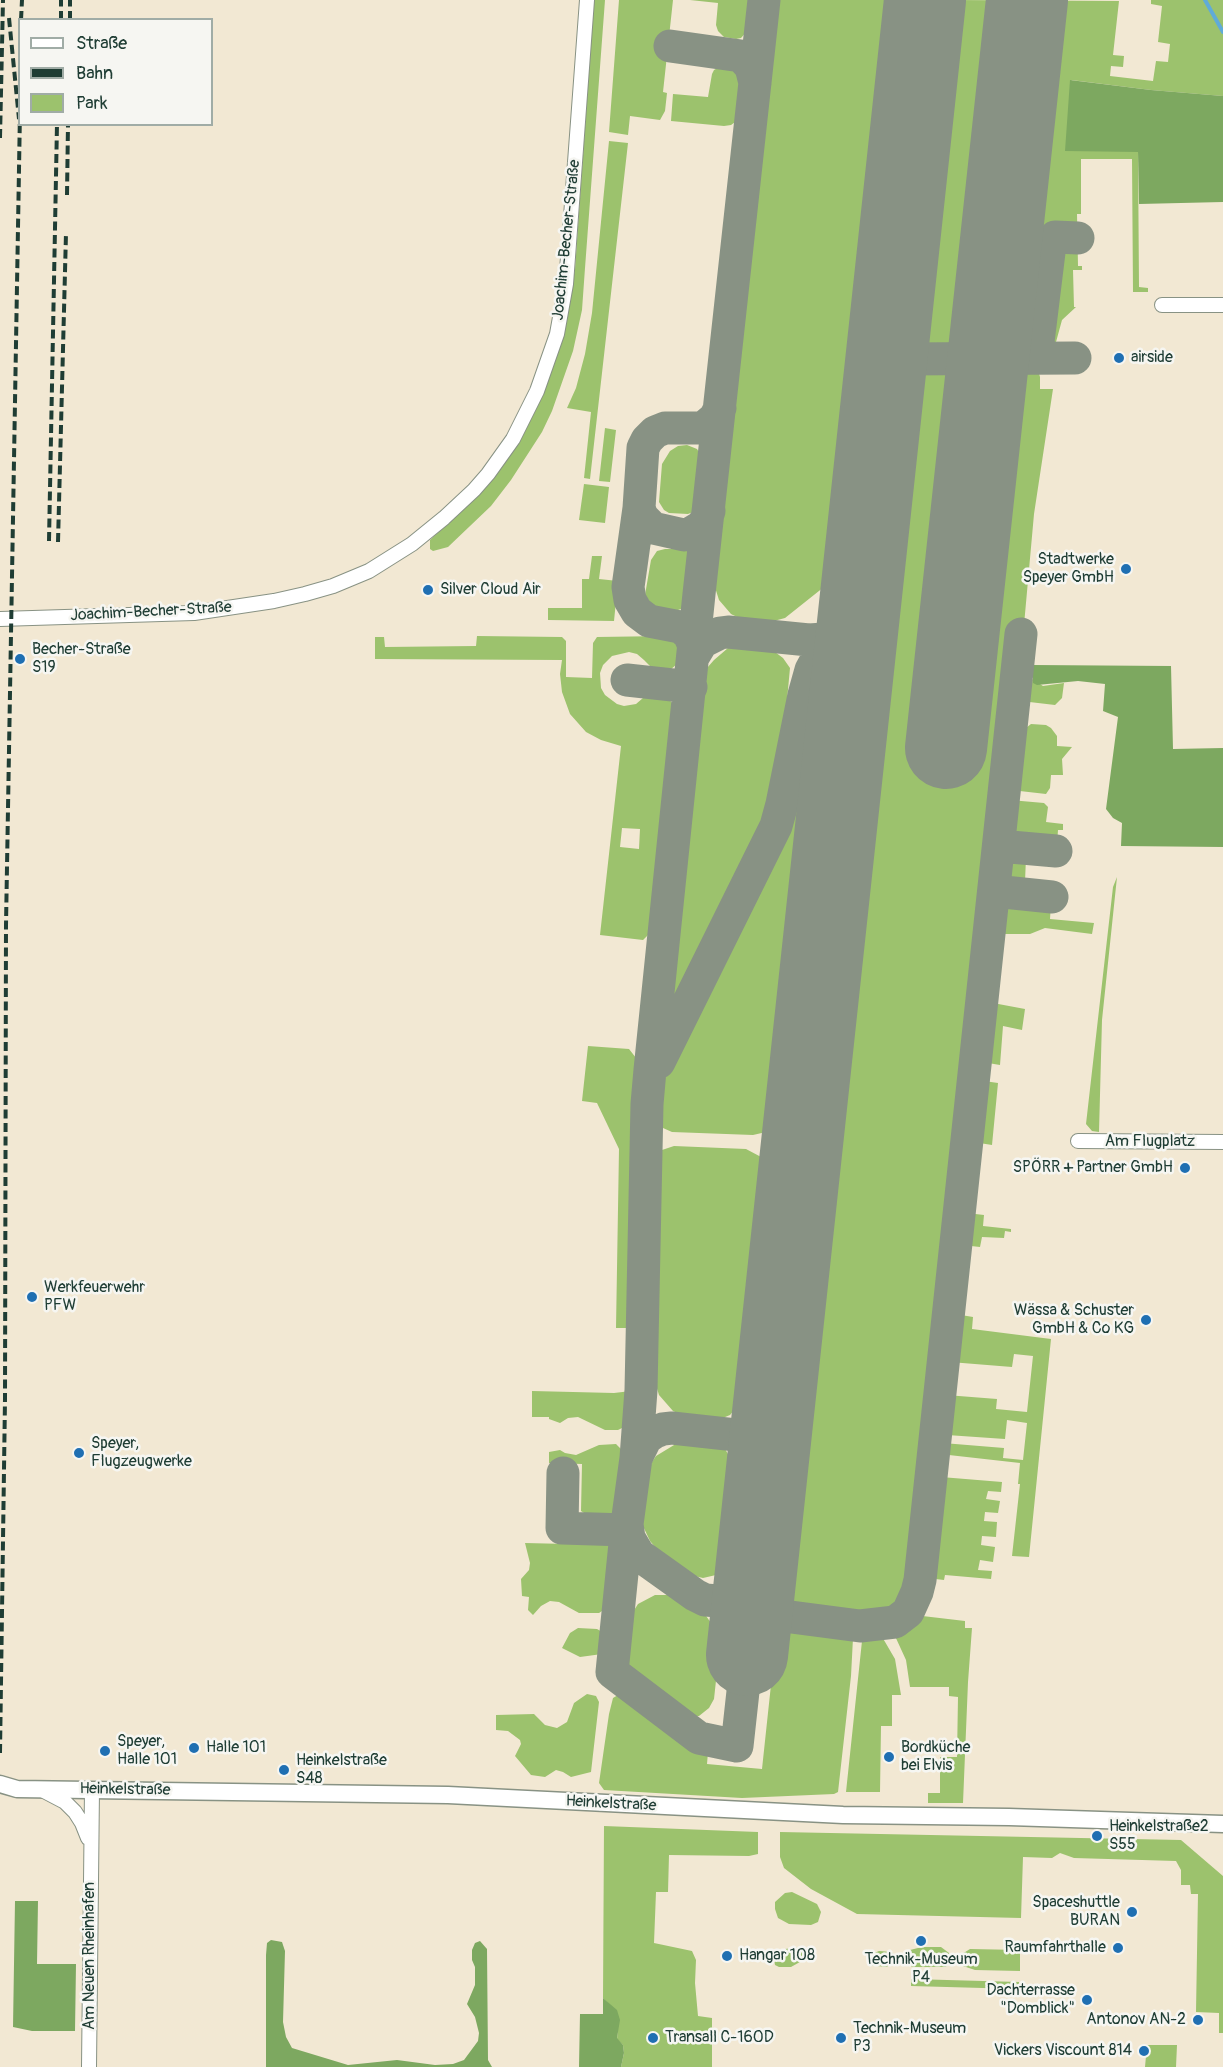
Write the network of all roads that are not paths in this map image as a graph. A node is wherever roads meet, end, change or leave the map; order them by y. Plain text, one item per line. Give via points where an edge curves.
1 (587, 0) edge
2 (1162, 305) dead end
3 (1223, 305) edge
4 (0, 619) edge
5 (1078, 1141) dead end
6 (1223, 1142) edge
7 (0, 1784) edge
8 (39, 1789) junction
9 (92, 1789) junction
10 (1223, 1824) edge
11 (91, 1846) junction
12 (89, 2067) edge

1 - 4 street, Joachim-Becher-Straße via 566,284 557,334 537,391 513,439 474,489 412,543 369,571 305,594 194,613
2 - 3 street
5 - 6 street, Am Flugplatz
7 - 8 street, Heinkelstraße
8 - 9 street, Heinkelstraße
8 - 11 street, Am Neuen Rheinhafen via 65,1802 75,1812
9 - 10 street, Heinkelstraße via 448,1795 843,1815
9 - 11 street, Am Neuen Rheinhafen
11 - 12 street, Am Neuen Rheinhafen

